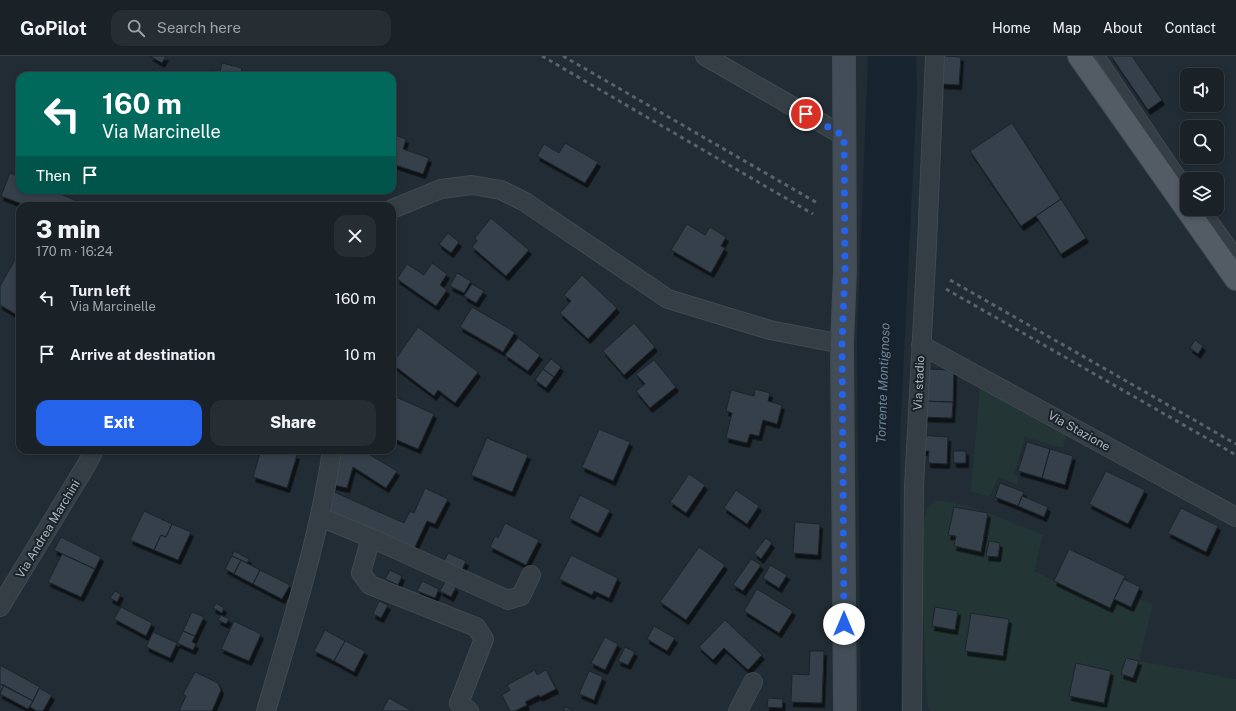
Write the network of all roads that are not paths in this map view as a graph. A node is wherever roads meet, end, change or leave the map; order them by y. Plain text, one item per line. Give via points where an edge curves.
1 (706, 56) edge
2 (844, 56) edge
3 (935, 56) edge
4 (1079, 56) edge
5 (1100, 56) edge
6 (844, 136) junction
7 (1180, 175) edge
8 (396, 207) edge
9 (1210, 216) edge
10 (1236, 252) edge
11 (1236, 279) edge
12 (842, 344) junction
13 (921, 345) junction
14 (92, 454) edge
15 (331, 454) edge
16 (320, 517) junction
17 (1236, 517) edge
18 (371, 538) junction
19 (531, 575) dead end
20 (0, 607) edge
21 (753, 682) dead end
22 (266, 711) edge
23 (469, 711) edge
24 (738, 711) edge
25 (845, 711) edge
26 (912, 711) edge

1 - 6 street
2 - 6 main road
3 - 13 street, Via stadio
4 - 11 main road
5 - 7 lane
6 - 12 main road via 845,270
8 - 12 street via 441,189 472,185 501,190 525,202 668,298 770,330
9 - 10 lane
12 - 25 main road
13 - 17 street, Via Stazione
13 - 26 street, Via stadio via 914,486
14 - 20 street, Via Andrea Marchini
15 - 16 street
16 - 18 street
16 - 22 street
18 - 19 street via 508,600 521,596
18 - 23 street via 361,573 370,584 476,627 484,639 460,703
21 - 24 street

